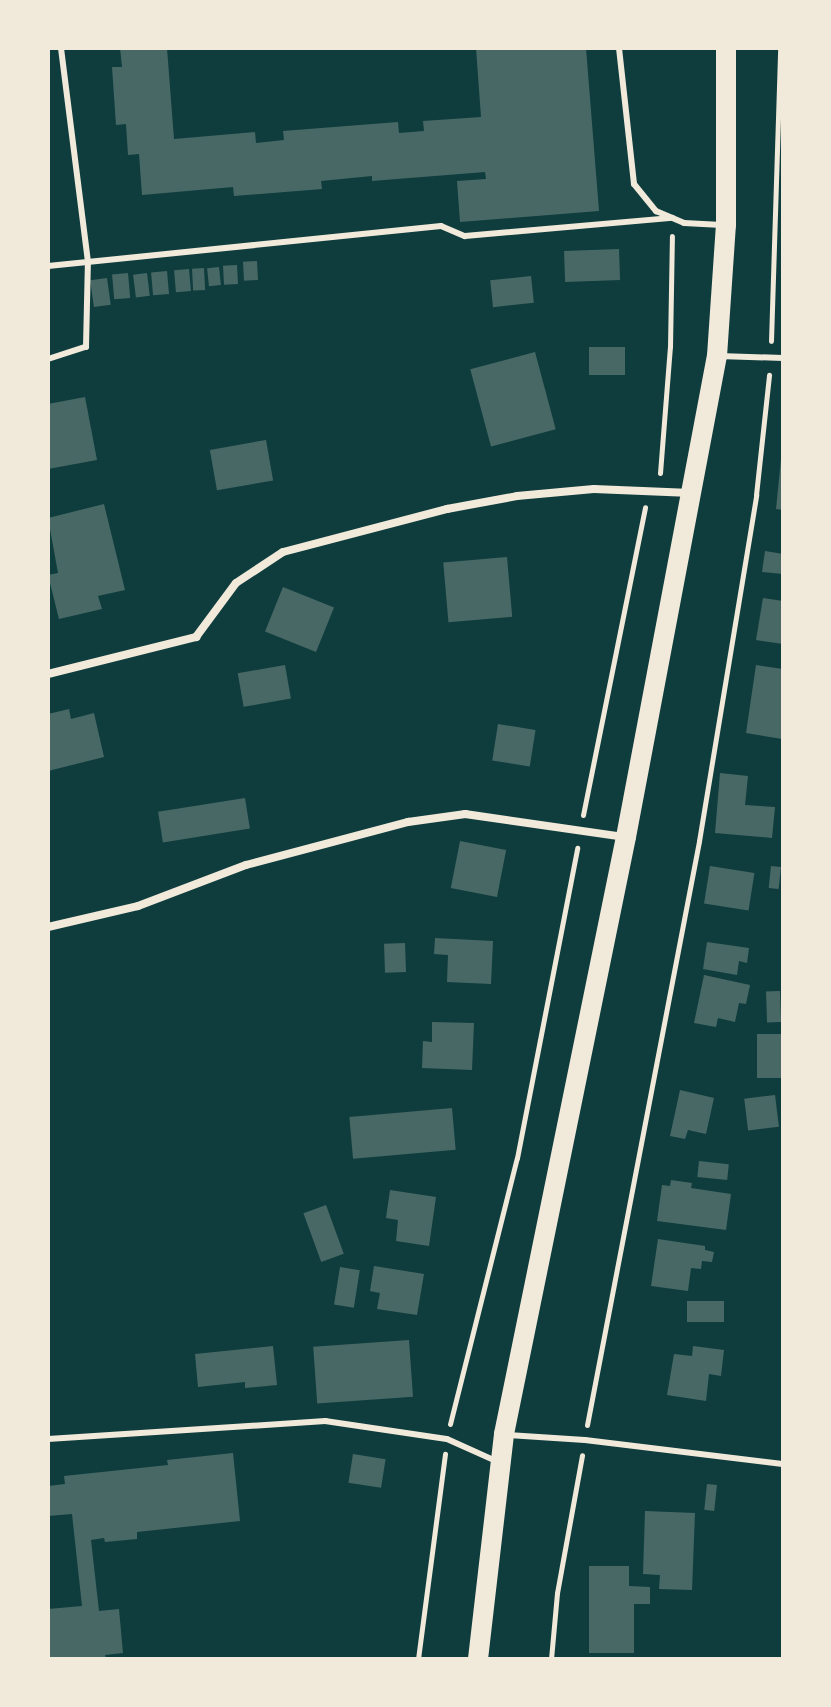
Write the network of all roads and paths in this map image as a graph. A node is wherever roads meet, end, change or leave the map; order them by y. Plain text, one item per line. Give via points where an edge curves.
1 (61, 48) edge
2 (619, 48) edge
3 (726, 48) edge
4 (780, 48) edge
5 (672, 218) junction
6 (726, 225) junction
7 (88, 262) junction
8 (48, 266) edge
9 (717, 356) junction
10 (771, 358) junction
11 (783, 358) edge
12 (48, 359) edge
13 (647, 492) junction
14 (692, 493) junction
15 (48, 674) edge
16 (580, 832) junction
17 (626, 837) junction
18 (48, 927) edge
19 (504, 1434) junction
20 (48, 1439) edge
21 (447, 1439) junction
22 (585, 1440) junction
23 (500, 1462) junction
24 (783, 1464) edge
25 (418, 1659) edge
26 (478, 1659) edge
27 (551, 1659) edge

1 - 7 lane
2 - 5 lane via 634,184 656,211
3 - 6 main road
4 - 10 path
5 - 6 lane
5 - 7 lane via 465,236 441,226
5 - 13 path via 660,476
6 - 9 main road
7 - 8 lane
7 - 12 lane via 86,347
9 - 10 lane
9 - 14 main road
10 - 11 lane
10 - 22 path via 756,495 699,841
13 - 14 street
13 - 15 street via 594,489 517,496 283,552 236,583 196,637
13 - 16 path
14 - 17 main road
16 - 17 street
16 - 18 street via 465,814 408,822 246,865 138,906
16 - 21 path via 517,1158
17 - 19 main road
19 - 22 lane
19 - 23 main road
20 - 21 lane via 325,1421
21 - 23 lane
21 - 25 path
22 - 24 lane
22 - 27 path via 557,1593
23 - 26 main road

